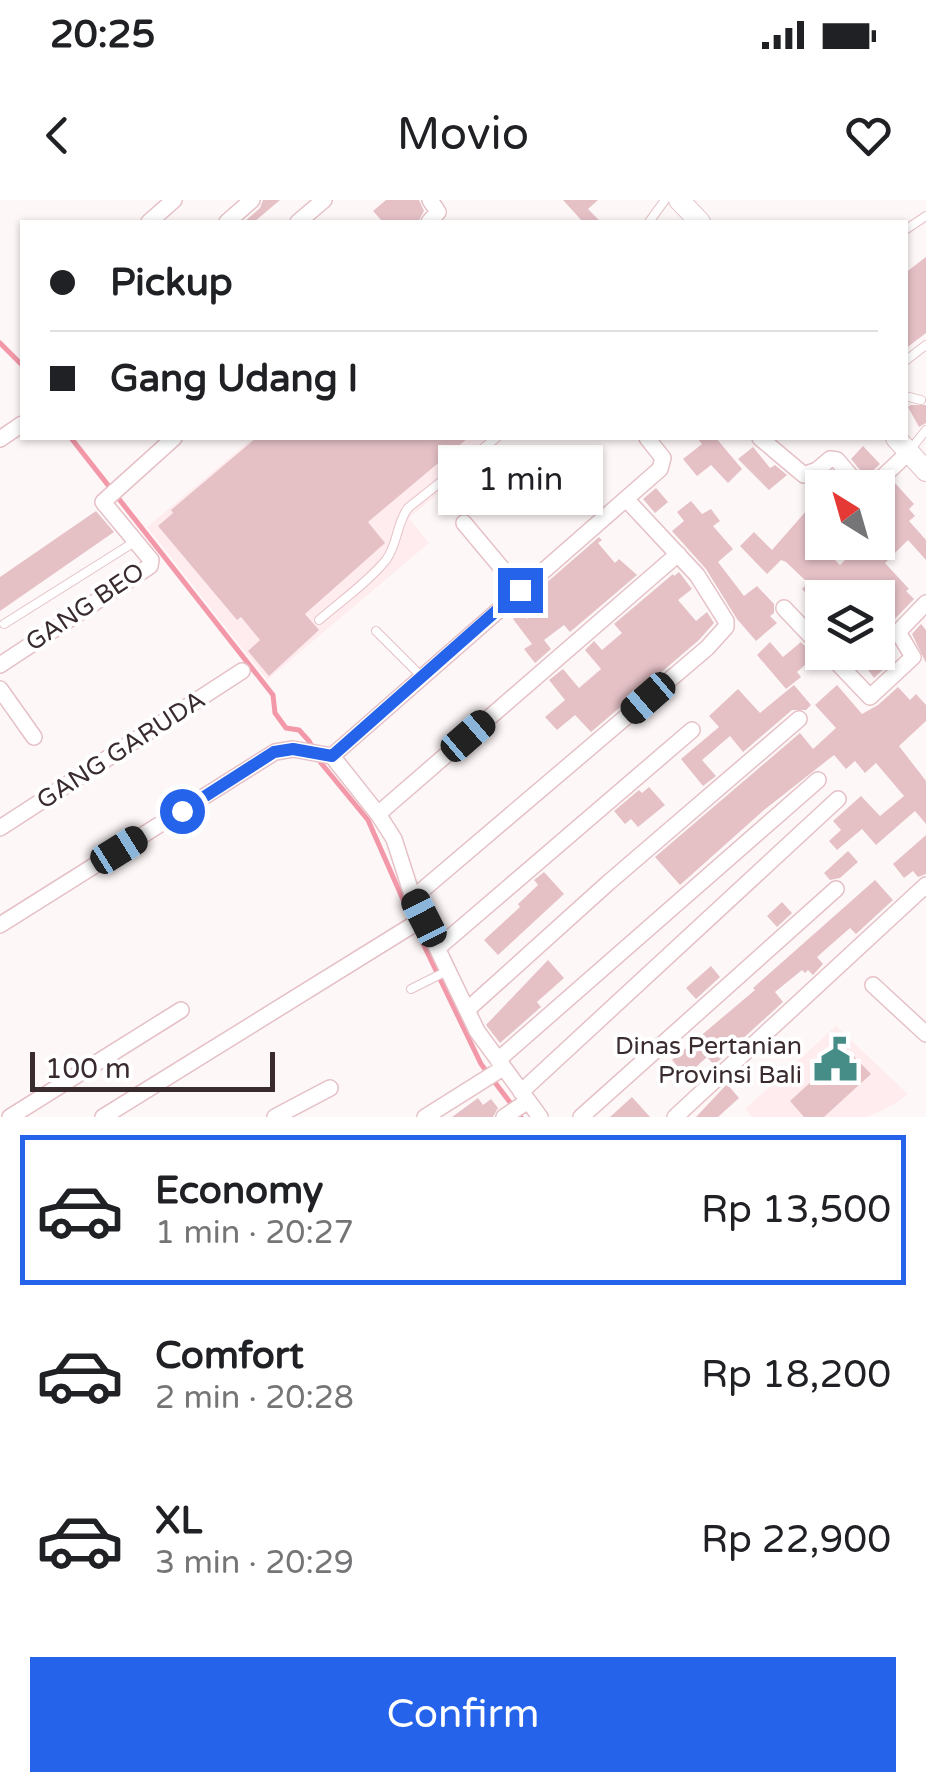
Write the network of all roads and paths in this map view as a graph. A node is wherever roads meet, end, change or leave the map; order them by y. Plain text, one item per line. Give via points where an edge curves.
1 (174, 200) edge
2 (252, 200) edge
3 (324, 200) edge
4 (151, 220) edge
5 (229, 220) edge
6 (300, 220) edge
7 (908, 397) edge
8 (921, 400) dead end
9 (926, 430) edge
10 (172, 440) edge
11 (493, 440) edge
12 (648, 440) edge
13 (762, 440) edge
14 (903, 444) edge
15 (816, 470) edge
16 (846, 470) edge
17 (884, 470) edge
18 (926, 472) edge
19 (805, 474) edge
20 (626, 499) junction
21 (464, 524) dead end
22 (136, 540) junction
23 (678, 554) junction
24 (520, 590) junction
25 (926, 603) edge
26 (784, 608) dead end
27 (319, 620) dead end
28 (4, 624) dead end
29 (805, 630) edge
30 (376, 632) dead end
31 (0, 665) edge
32 (844, 670) edge
33 (242, 672) dead end
34 (422, 677) junction
35 (0, 689) edge
36 (799, 719) dead end
37 (692, 730) dead end
38 (34, 737) dead end
39 (329, 755) junction
40 (818, 780) dead end
41 (838, 799) dead end
42 (378, 814) junction
43 (0, 828) edge
44 (926, 885) edge
45 (836, 888) dead end
46 (414, 898) junction
47 (415, 924) junction
48 (0, 925) edge
49 (439, 947) junction
50 (442, 973) junction
51 (873, 985) dead end
52 (411, 989) dead end
53 (181, 1010) dead end
54 (467, 1010) junction
55 (926, 1034) edge
56 (500, 1066) junction
57 (324, 1090) dead end
58 (518, 1105) edge
59 (10, 1117) edge
60 (103, 1117) edge
61 (275, 1117) edge
62 (424, 1117) edge
63 (540, 1117) edge
64 (581, 1117) edge
65 (674, 1117) edge

1 - 4 street
2 - 5 street
3 - 6 street
7 - 8 lane
9 - 14 lane
10 - 22 street, GANG BEO via 104,503
11 - 27 lane via 408,508 386,560
12 - 20 street via 663,464
13 - 19 street
14 - 17 street
14 - 18 main road
15 - 16 street via 830,459
20 - 23 street
20 - 24 street
21 - 24 street
22 - 28 lane
22 - 31 street, GANG BEO via 150,566
23 - 42 street
23 - 46 street via 726,621 721,634
24 - 34 street
25 - 32 street via 898,632 913,656 870,697
26 - 29 street
30 - 34 lane
33 - 43 street, GANG GARUDA
34 - 39 street
35 - 38 street
36 - 54 street
37 - 49 street
39 - 42 street
39 - 48 street via 274,752
40 - 56 street
41 - 58 street
42 - 46 street
44 - 65 street
45 - 64 street
46 - 47 street
47 - 49 street
47 - 60 street
49 - 50 street
50 - 52 lane
50 - 54 street
51 - 55 street
53 - 59 street
54 - 56 street
56 - 58 street
56 - 62 street
57 - 61 street
58 - 63 street

